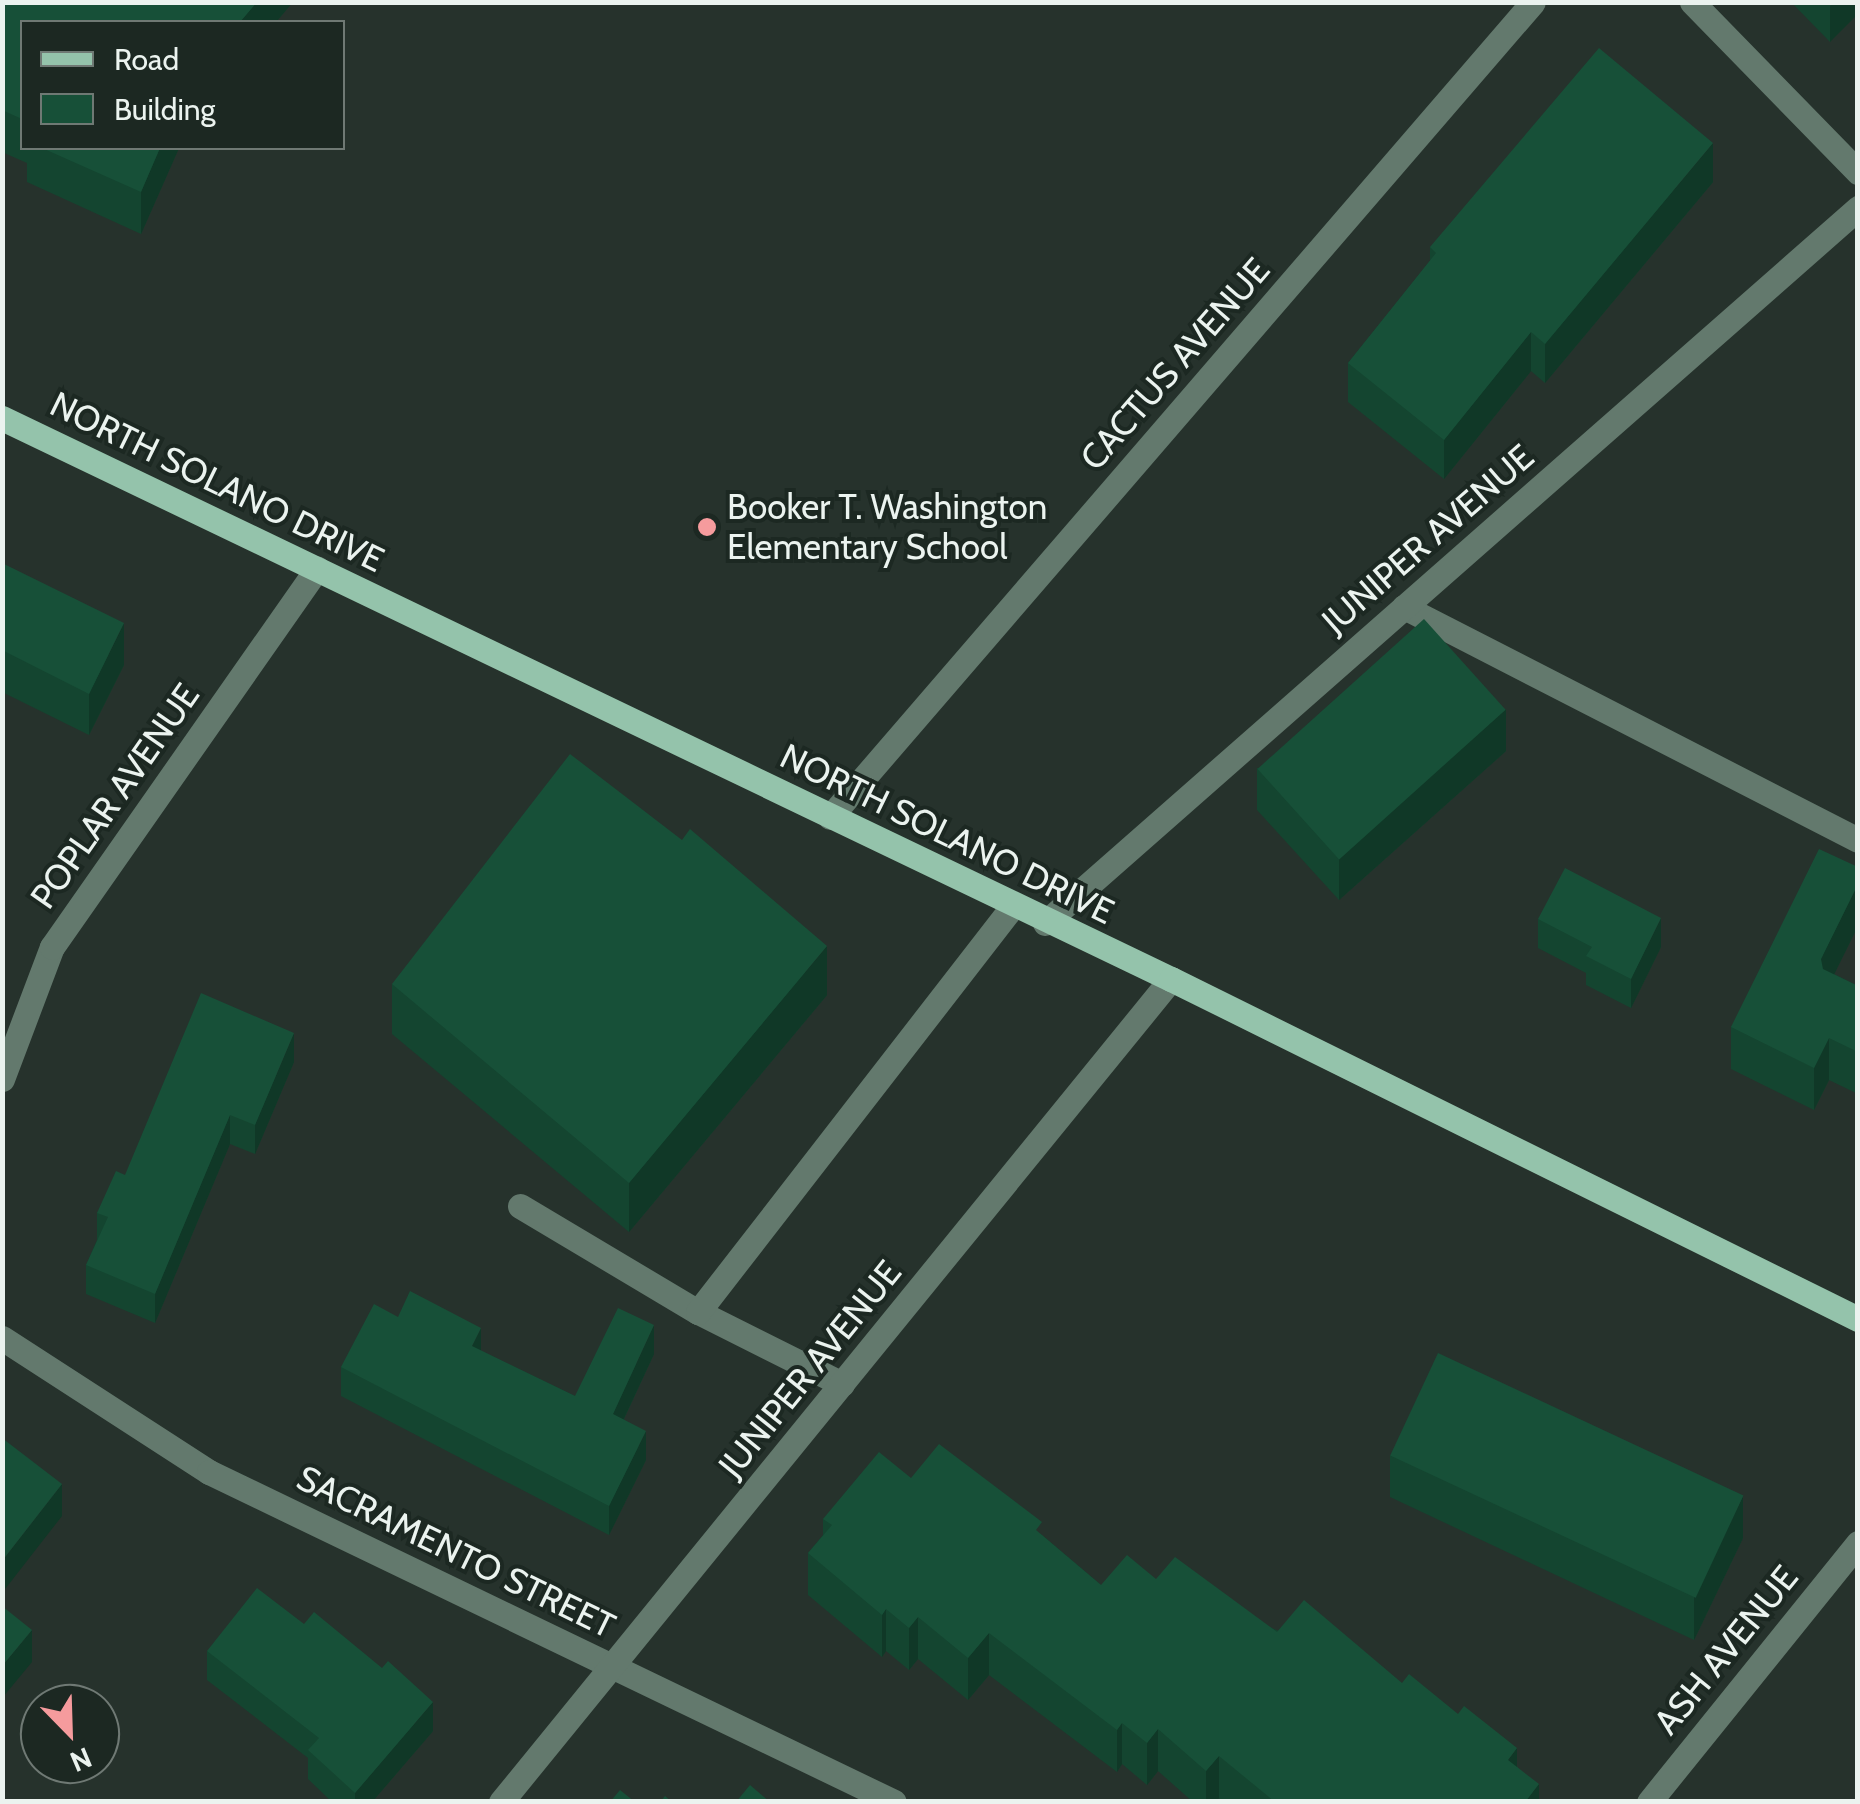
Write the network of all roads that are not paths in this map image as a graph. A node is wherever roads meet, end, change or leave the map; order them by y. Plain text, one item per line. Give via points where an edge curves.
1 (1533, 2) edge
2 (1692, 2) edge
3 (1858, 172) edge
4 (1858, 208) edge
5 (2, 418) edge
6 (317, 570) junction
7 (1404, 607) junction
8 (830, 817) junction
9 (1858, 840) edge
10 (1012, 907) junction
11 (1045, 923) junction
12 (1171, 979) junction
13 (2, 1078) edge
14 (520, 1206) dead end
15 (698, 1312) junction
16 (1858, 1319) edge
17 (2, 1338) edge
18 (842, 1384) junction
19 (1858, 1543) edge
20 (614, 1668) junction
21 (501, 1802) edge
22 (894, 1802) edge
23 (1649, 1802) edge

1 - 8 street, CACTUS AVENUE
2 - 3 street
4 - 7 street, JUNIPER AVENUE
5 - 6 main road, NORTH SOLANO DRIVE
6 - 8 main road, NORTH SOLANO DRIVE
6 - 13 street, POPLAR AVENUE via 52,948
7 - 9 street
7 - 11 street, JUNIPER AVENUE
8 - 10 main road, NORTH SOLANO DRIVE
10 - 11 main road, NORTH SOLANO DRIVE
10 - 15 street
11 - 12 main road, NORTH SOLANO DRIVE
12 - 16 main road, NORTH SOLANO DRIVE
12 - 18 street, JUNIPER AVENUE
14 - 15 street
15 - 18 street
17 - 20 street, SACRAMENTO STREET via 209,1472
18 - 20 street, JUNIPER AVENUE
19 - 23 street, ASH AVENUE
20 - 21 street, JUNIPER AVENUE
20 - 22 street, SACRAMENTO STREET

